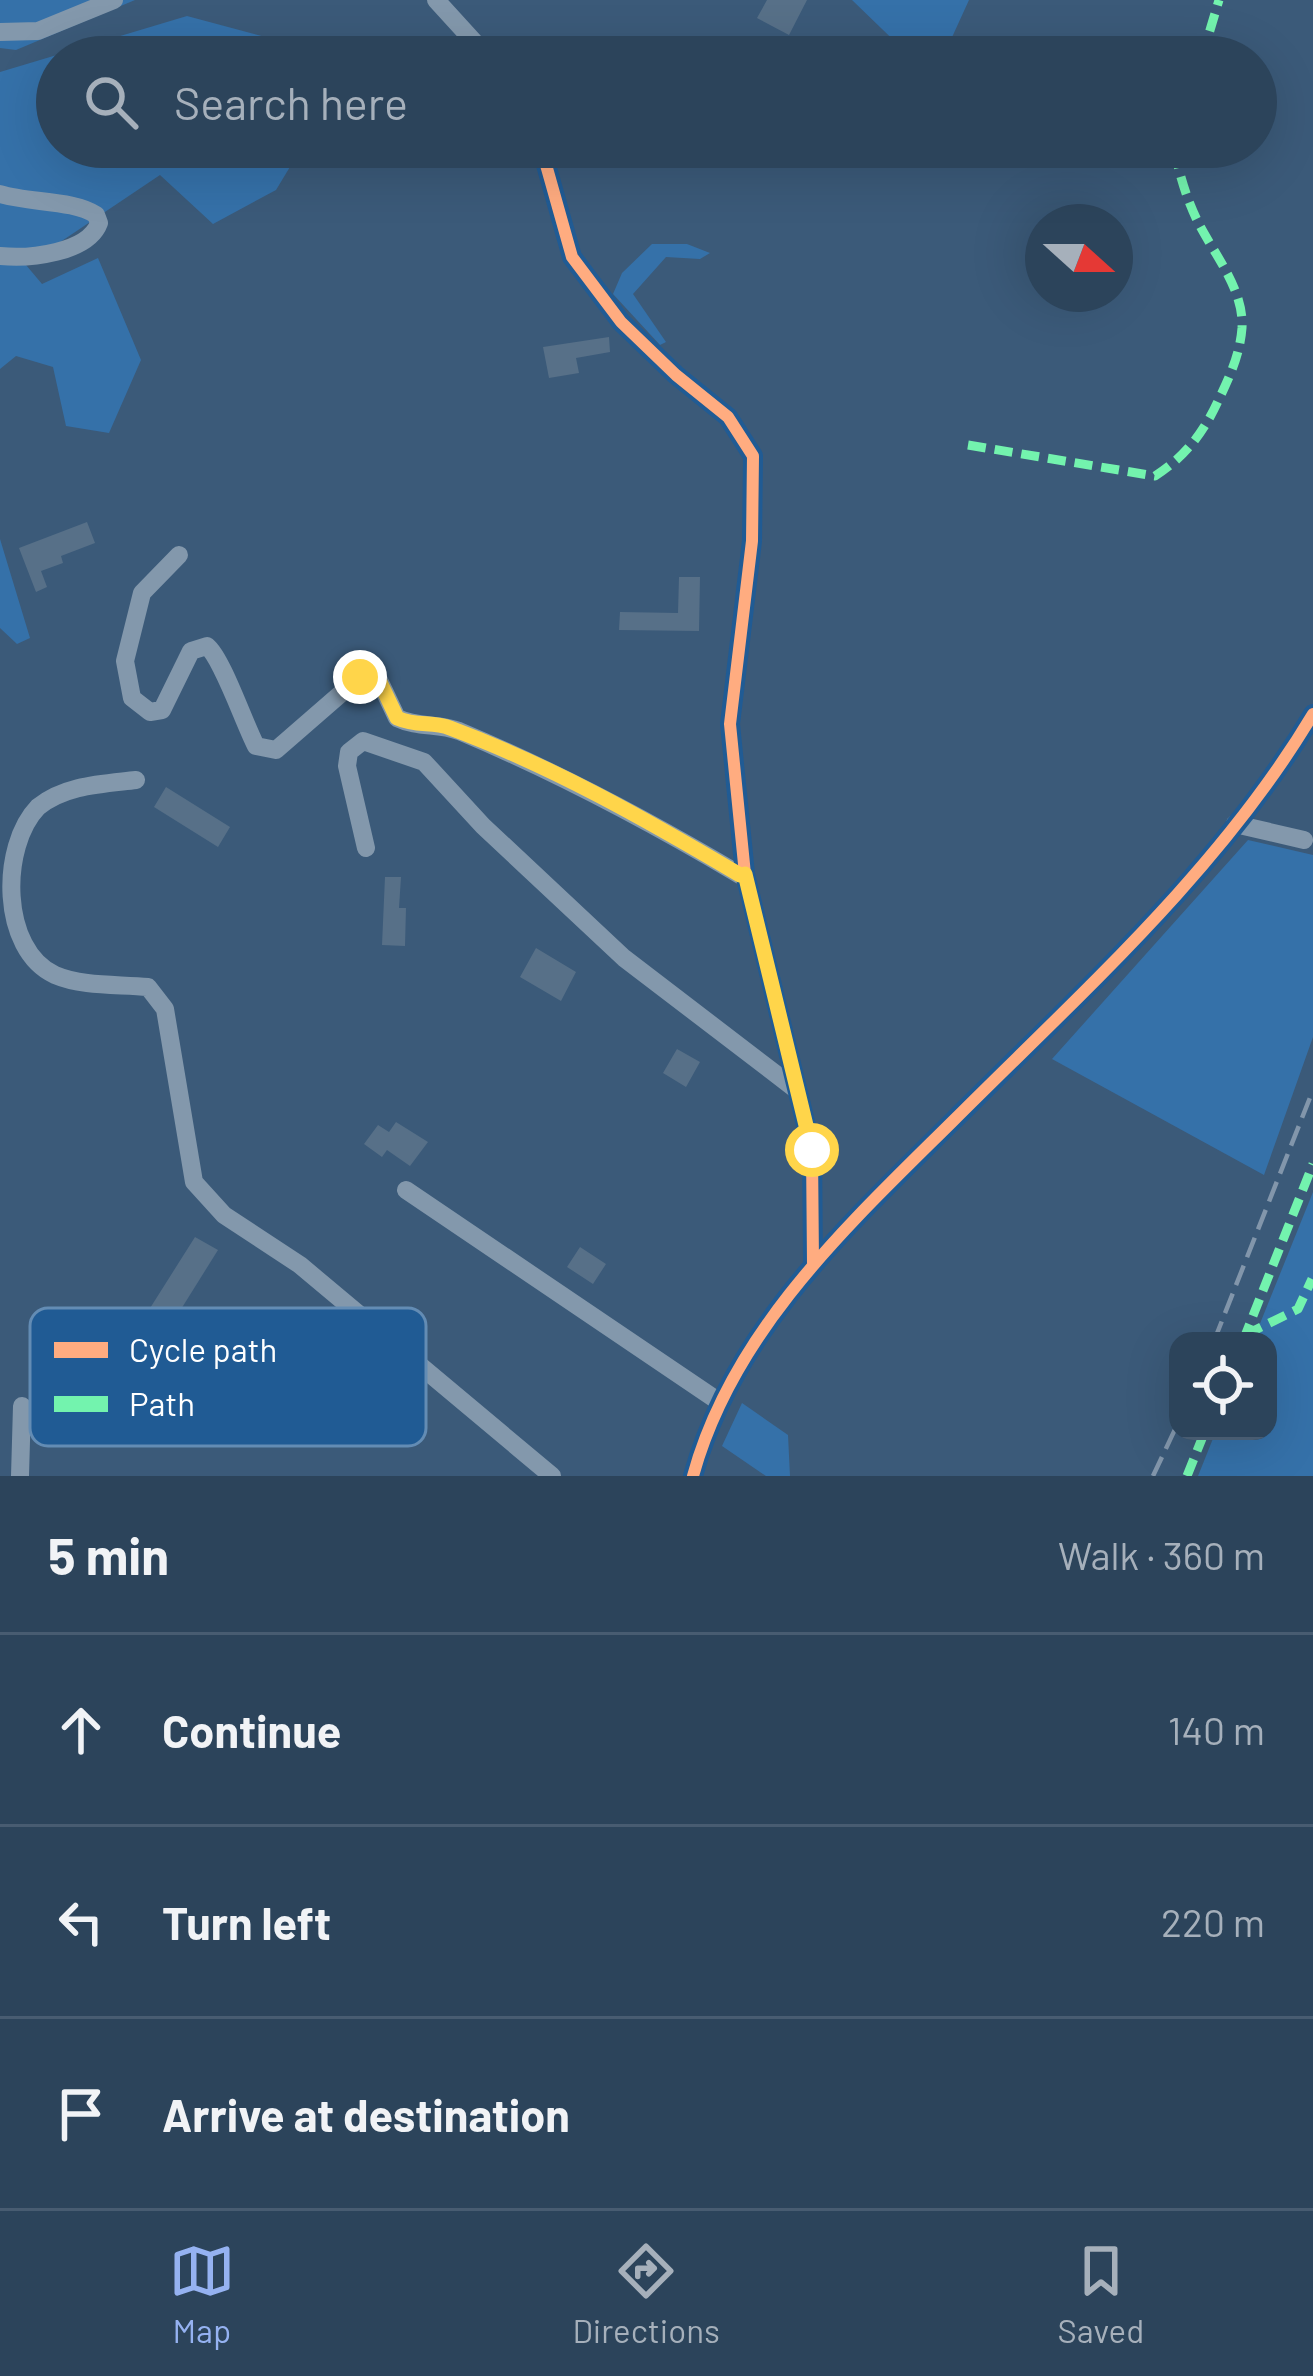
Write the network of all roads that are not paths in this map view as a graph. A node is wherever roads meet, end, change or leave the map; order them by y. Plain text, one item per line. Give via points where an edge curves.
1 (114, 0) edge
2 (436, 0) edge
3 (0, 32) edge
4 (469, 36) edge
5 (547, 168) edge
6 (0, 194) edge
7 (0, 256) edge
8 (179, 555) dead end
9 (1313, 714) edge
10 (136, 780) dead end
11 (1234, 824) junction
12 (1304, 840) dead end
13 (366, 848) dead end
14 (745, 874) junction
15 (798, 1091) junction
16 (406, 1190) dead end
17 (813, 1264) junction
18 (351, 1308) edge
19 (426, 1370) edge
20 (721, 1403) junction
21 (22, 1406) dead end
22 (20, 1476) edge
23 (552, 1476) edge
24 (693, 1476) edge

1 - 3 street via 38,31
2 - 4 street
5 - 14 street via 572,257 621,322 728,417 753,456 752,541 730,724
6 - 7 street via 84,208 99,223 94,235 68,246
8 - 14 street via 142,592 125,661 132,698 150,712 162,710 191,651 207,646 256,746 276,750 360,677 378,678 397,718 416,727 443,725 505,751
9 - 11 street
10 - 18 street via 74,788 40,805 14,832 6,872 17,939 54,975 148,987 165,1010 194,1182 224,1215
11 - 12 street
11 - 17 street via 1144,930
13 - 15 street via 347,766 363,741 424,762 625,958
14 - 15 street
15 - 17 street via 815,1182
16 - 20 street
17 - 20 street
19 - 23 street
20 - 24 street
21 - 22 street

